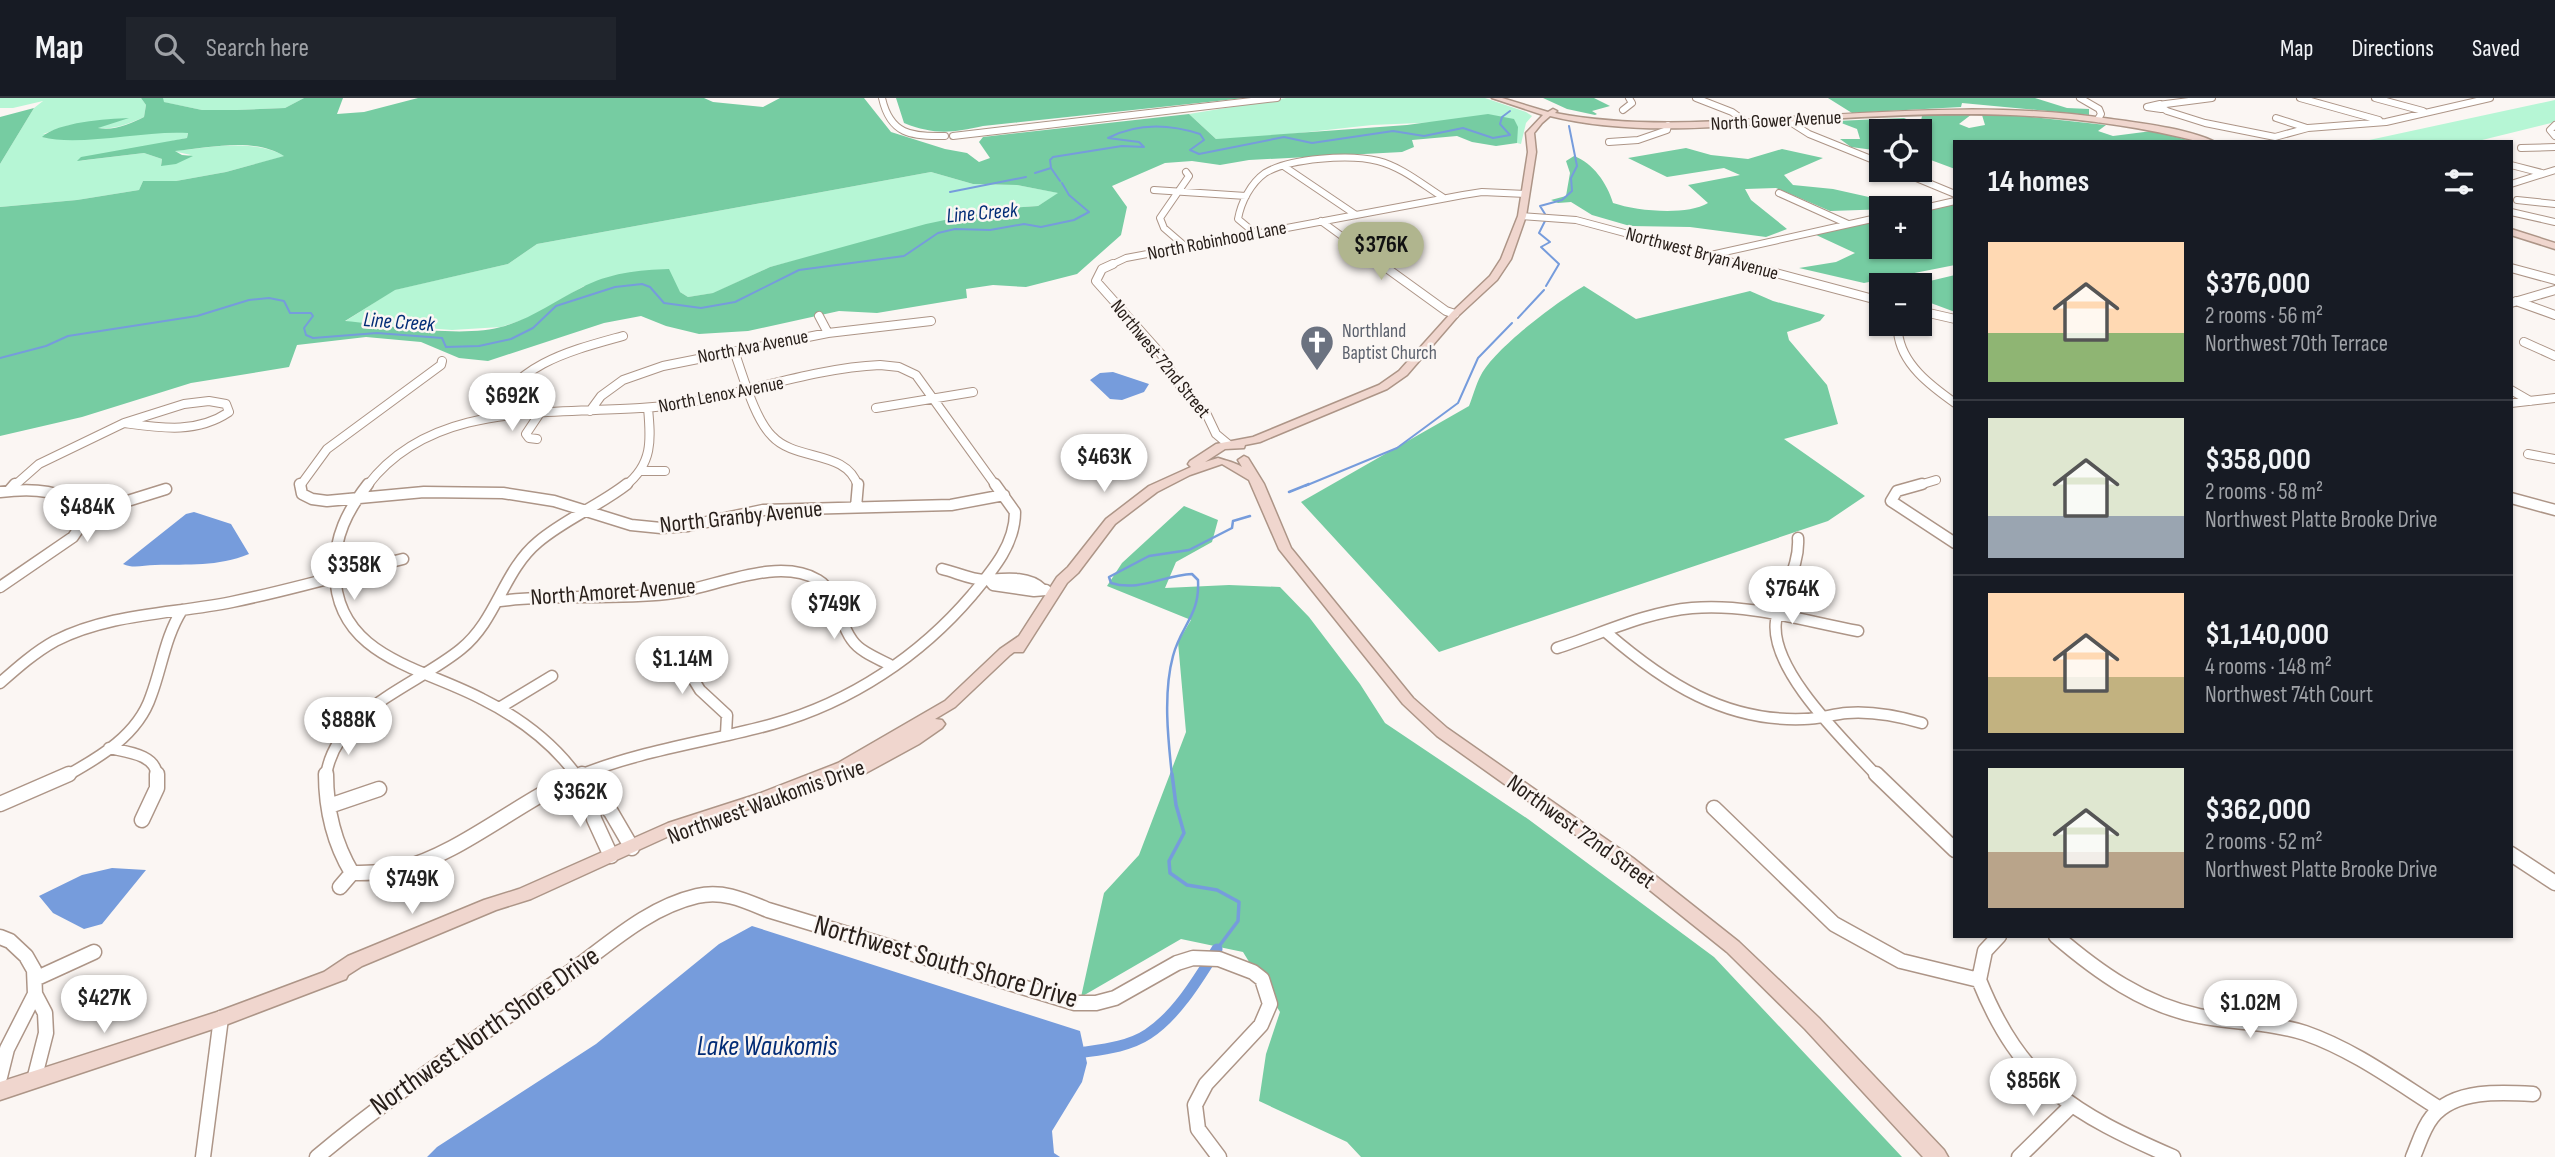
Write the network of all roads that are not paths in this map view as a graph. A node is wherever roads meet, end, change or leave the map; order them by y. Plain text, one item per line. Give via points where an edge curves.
1 (882, 98) edge
2 (1277, 98) edge
3 (1507, 98) edge
4 (1629, 98) edge
5 (1696, 98) edge
6 (2080, 98) edge
7 (2212, 98) edge
8 (2300, 98) edge
9 (2375, 98) edge
10 (2490, 98) edge
11 (1496, 99) edge
12 (2452, 101) dead end
13 (2462, 103) junction
14 (1524, 108) junction
15 (1623, 110) dead end
16 (2426, 112) junction
17 (1555, 113) junction
18 (2276, 118) dead end
19 (2098, 119) junction
20 (1787, 120) junction
21 (1539, 121) junction
22 (1746, 122) junction
23 (2386, 122) junction
24 (1665, 125) junction
25 (2308, 128) junction
26 (974, 134) junction
27 (927, 136) junction
28 (945, 136) junction
29 (953, 136) junction
30 (961, 140) junction
31 (2201, 140) edge
32 (937, 141) junction
33 (1609, 142) dead end
34 (2555, 146) edge
35 (2521, 148) dead end
36 (1532, 152) junction
37 (1869, 158) edge
38 (2513, 166) edge
39 (1285, 167) junction
40 (2555, 170) edge
41 (1186, 172) dead end
42 (2542, 173) junction
43 (1926, 182) edge
44 (2513, 183) edge
45 (1154, 190) dead end
46 (1178, 192) junction
47 (1779, 192) dead end
48 (1953, 193) edge
49 (1526, 194) junction
50 (1246, 196) junction
51 (2514, 197) edge
52 (1444, 198) junction
53 (1953, 201) edge
54 (2555, 204) edge
55 (1932, 206) edge
56 (2513, 214) edge
57 (1356, 215) junction
58 (1522, 216) junction
59 (1869, 220) edge
60 (1321, 221) junction
61 (2555, 222) edge
62 (1848, 224) junction
63 (2513, 233) edge
64 (1256, 234) junction
65 (2555, 246) edge
66 (1186, 247) junction
67 (1708, 255) junction
68 (1115, 262) joint
69 (2513, 269) edge
70 (2555, 280) edge
71 (2555, 290) edge
72 (1869, 298) edge
73 (2514, 302) edge
74 (1455, 314) junction
75 (1932, 314) edge
76 (2555, 315) edge
77 (819, 316) dead end
78 (1953, 319) edge
79 (931, 321) dead end
80 (828, 333) junction
81 (623, 336) dead end
82 (1898, 336) edge
83 (2524, 342) dead end
84 (734, 351) junction
85 (2555, 356) edge
86 (442, 361) dead end
87 (750, 390) junction
88 (2513, 391) edge
89 (973, 392) dead end
90 (2555, 398) edge
91 (933, 400) junction
92 (1953, 401) edge
93 (2533, 402) junction
94 (2513, 403) edge
95 (648, 408) junction
96 (876, 408) dead end
97 (1337, 408) junction
98 (590, 411) junction
99 (540, 413) junction
100 (493, 418) junction
101 (123, 423) junction
102 (1214, 428) junction
103 (537, 439) dead end
104 (1231, 444) junction
105 (2528, 454) dead end
106 (1218, 456) junction
107 (1246, 457) junction
108 (2555, 459) edge
109 (640, 471) junction
110 (665, 471) dead end
111 (1936, 481) dead end
112 (1258, 484) junction
113 (166, 489) dead end
114 (4, 492) edge
115 (1004, 495) junction
116 (357, 499) junction
117 (2513, 499) edge
118 (856, 507) junction
119 (584, 510) junction
120 (2555, 510) edge
121 (89, 513) junction
122 (1798, 538) dead end
123 (1953, 542) edge
124 (403, 559) dead end
125 (942, 569) dead end
126 (0, 577) edge
127 (334, 577) junction
128 (14, 579) junction
129 (987, 580) junction
130 (0, 587) edge
131 (1053, 587) junction
132 (500, 601) junction
133 (182, 610) junction
134 (1776, 617) junction
135 (1858, 631) dead end
136 (1607, 633) junction
137 (1557, 648) dead end
138 (695, 659) dead end
139 (892, 666) junction
140 (426, 676) junction
141 (552, 676) dead end
142 (0, 683) edge
143 (499, 708) junction
144 (1826, 717) junction
145 (1922, 723) dead end
146 (726, 734) junction
147 (109, 748) junction
148 (578, 775) junction
149 (379, 789) dead end
150 (590, 792) junction
151 (0, 804) edge
152 (329, 806) junction
153 (1714, 808) dead end
154 (142, 820) dead end
155 (632, 848) junction
156 (1953, 848) edge
157 (2513, 855) edge
158 (611, 856) junction
159 (352, 873) junction
160 (2555, 883) edge
161 (340, 887) dead end
162 (656, 912) joint
163 (0, 937) edge
164 (1997, 938) edge
165 (2058, 938) edge
166 (94, 952) dead end
167 (1979, 980) junction
168 (35, 986) junction
169 (221, 1018) junction
170 (0, 1077) edge
171 (34, 1080) junction
172 (0, 1091) edge
173 (2533, 1094) dead end
174 (2070, 1107) junction
175 (2440, 1109) junction
176 (203, 1157) edge
177 (317, 1157) edge
178 (1219, 1157) edge
179 (1937, 1157) edge
180 (2019, 1157) edge
181 (2173, 1157) edge
182 (2413, 1157) edge

1 - 27 street via 890,122
2 - 26 street
3 - 17 main road
4 - 15 street via 1632,103
5 - 22 street
6 - 19 street via 2099,108
7 - 25 street via 2160,106 2205,123 2273,137
8 - 23 street
9 - 16 street
10 - 13 street
11 - 14 main road, North Gower Avenue
12 - 13 street
13 - 16 street
14 - 17 main road, North Gower Avenue
14 - 21 main road via 1537,114
16 - 23 street
17 - 21 main road
17 - 24 main road, North Gower Avenue
17 - 36 main road
18 - 25 street
19 - 20 main road, North Gower Avenue via 1970,111
19 - 31 main road, North Gower Avenue
20 - 22 main road, North Gower Avenue
20 - 37 street
21 - 36 main road via 1530,133
22 - 24 main road, North Gower Avenue
23 - 25 street
24 - 33 street via 1668,130 1643,139
26 - 29 street
26 - 30 street
27 - 28 street
27 - 32 street
28 - 29 street
28 - 32 street
29 - 30 street
30 - 32 street
34 - 35 street
36 - 49 main road
38 - 42 street
39 - 50 street via 1266,173
39 - 52 street via 1335,158 1377,161
39 - 57 street
40 - 42 street
41 - 46 street via 1189,176
42 - 44 street
43 - 48 street
45 - 46 street
46 - 50 street
46 - 66 street via 1160,221
47 - 62 street
49 - 52 street, North Robinhood Lane via 1482,192
49 - 58 main road
50 - 64 street via 1238,219
51 - 54 street
51 - 56 street via 2522,211
52 - 57 street, North Robinhood Lane
53 - 55 street
56 - 61 street
57 - 60 street, North Robinhood Lane
58 - 67 street, Northwest Bryan Avenue via 1576,220
58 - 74 main road via 1506,259
59 - 62 street
60 - 64 street, North Robinhood Lane
60 - 74 street
62 - 67 street
63 - 65 main road
64 - 66 street, North Robinhood Lane
66 - 68 street, North Robinhood Lane
67 - 72 street, Northwest Bryan Avenue
68 - 102 street, Northwest 72nd Street via 1102,269 1096,281 1161,354 1183,391
69 - 70 street
71 - 73 street
73 - 76 street
74 - 97 main road via 1403,373
75 - 78 street
77 - 80 street
79 - 80 street, North Ava Avenue
80 - 84 street, North Ava Avenue
81 - 100 street via 584,347 526,374 498,398
82 - 92 street via 1902,354
83 - 85 street
84 - 87 street
84 - 98 street, North Ava Avenue via 642,372 612,388
86 - 116 street, North Granby Avenue via 327,449 300,483 302,494 312,499
87 - 91 street, North Lenox Avenue via 867,366 900,367 916,375
87 - 95 street, North Lenox Avenue
87 - 118 street via 769,435 778,443 855,474 862,489
88 - 93 street
89 - 91 street
90 - 93 street
91 - 96 street
91 - 115 street
93 - 94 street
95 - 98 street, North Lenox Avenue
95 - 109 street via 650,450
97 - 104 main road via 1256,440
97 - 107 main road via 1264,440
98 - 99 street, North Lenox Avenue
99 - 100 street, North Lenox Avenue
99 - 103 street via 526,434
100 - 116 street, North Lenox Avenue via 451,429 403,452 368,482
101 - 101 street via 198,401 218,399 229,412 219,420 181,428
101 - 114 street via 52,457
102 - 104 street, Northwest 72nd Street
102 - 106 street, Northwest 72nd Street
104 - 106 main road
104 - 107 main road via 1244,447
105 - 108 street
106 - 107 main road
106 - 112 main road
106 - 131 main road, Northwest Waukomis Drive via 1135,501 1099,534 1072,574
107 - 112 main road, Northwest 72nd Street
109 - 110 street
109 - 119 street
111 - 123 street via 1897,491 1891,501
112 - 179 main road, Northwest 72nd Street via 1285,549 1408,701 1442,732 1684,906 1733,947 1775,985
113 - 121 street
114 - 121 street via 68,495
115 - 118 street, North Granby Avenue via 951,505
115 - 129 street via 1015,512 1015,528
116 - 119 street, North Granby Avenue via 484,492 538,498
116 - 127 street, North Lenox Avenue via 338,537
117 - 120 street
118 - 119 street, North Granby Avenue via 763,510 661,528 631,525
119 - 132 street via 529,550
121 - 128 street via 73,537
122 - 134 street via 1800,552
124 - 127 street
125 - 129 street
126 - 128 street
127 - 133 street
127 - 140 street, North Lenox Avenue via 340,611 352,629 379,651
128 - 130 street
129 - 131 street via 993,585 1034,591
129 - 139 street via 940,631
131 - 155 main road, Northwest Waukomis Drive via 1015,655 969,701 914,740 791,798
132 - 139 street, North Amoret Avenue via 667,594 788,571 808,575 826,586 852,640
132 - 140 street via 473,639
133 - 142 street via 103,617 40,649
133 - 147 street via 166,638 150,702 137,723
134 - 135 street
134 - 136 street via 1734,609 1690,608
134 - 144 street via 1775,638 1786,663
136 - 137 street
136 - 144 street via 1657,676 1710,706 1782,719
138 - 146 street via 692,682 722,707 727,715
139 - 146 street via 822,708
140 - 143 street, North Lenox Avenue
140 - 152 street via 363,713 342,736 326,772
141 - 143 street
143 - 148 street, North Lenox Avenue via 561,755
144 - 145 street via 1894,715
144 - 156 street via 1874,775
146 - 148 street via 640,754
147 - 151 street via 47,785
147 - 154 street via 147,758 157,770 157,788
148 - 150 street, North Lenox Avenue
148 - 159 street via 520,804 428,861 384,872
149 - 152 street
150 - 155 street, North Lenox Avenue via 607,807
150 - 158 street via 594,819
152 - 159 street via 334,839
153 - 167 street via 1834,924 1901,961
155 - 158 main road, Northwest Waukomis Drive
157 - 160 street
158 - 169 main road, Northwest Waukomis Drive via 512,899 492,913 353,971
159 - 161 street
162 - 177 street, Northwest North Shore Drive via 372,1110
162 - 178 street, Northwest South Shore Drive via 697,896 729,893 768,910 1081,1004 1115,999 1183,960 1212,958 1253,971 1263,979 1272,1009 1215,1072 1196,1105 1200,1135
163 - 168 street via 26,956 34,970
164 - 167 street via 1985,951
165 - 175 street via 2113,982 2159,1003 2195,1015 2260,1022 2305,1034 2355,1056
166 - 168 street
167 - 174 street via 2004,1039
168 - 170 street
168 - 171 street via 47,1022
169 - 171 main road, Northwest Waukomis Drive
169 - 176 street
171 - 172 main road, Northwest Waukomis Drive
173 - 175 street via 2480,1094
174 - 180 street
174 - 181 street
175 - 182 street

